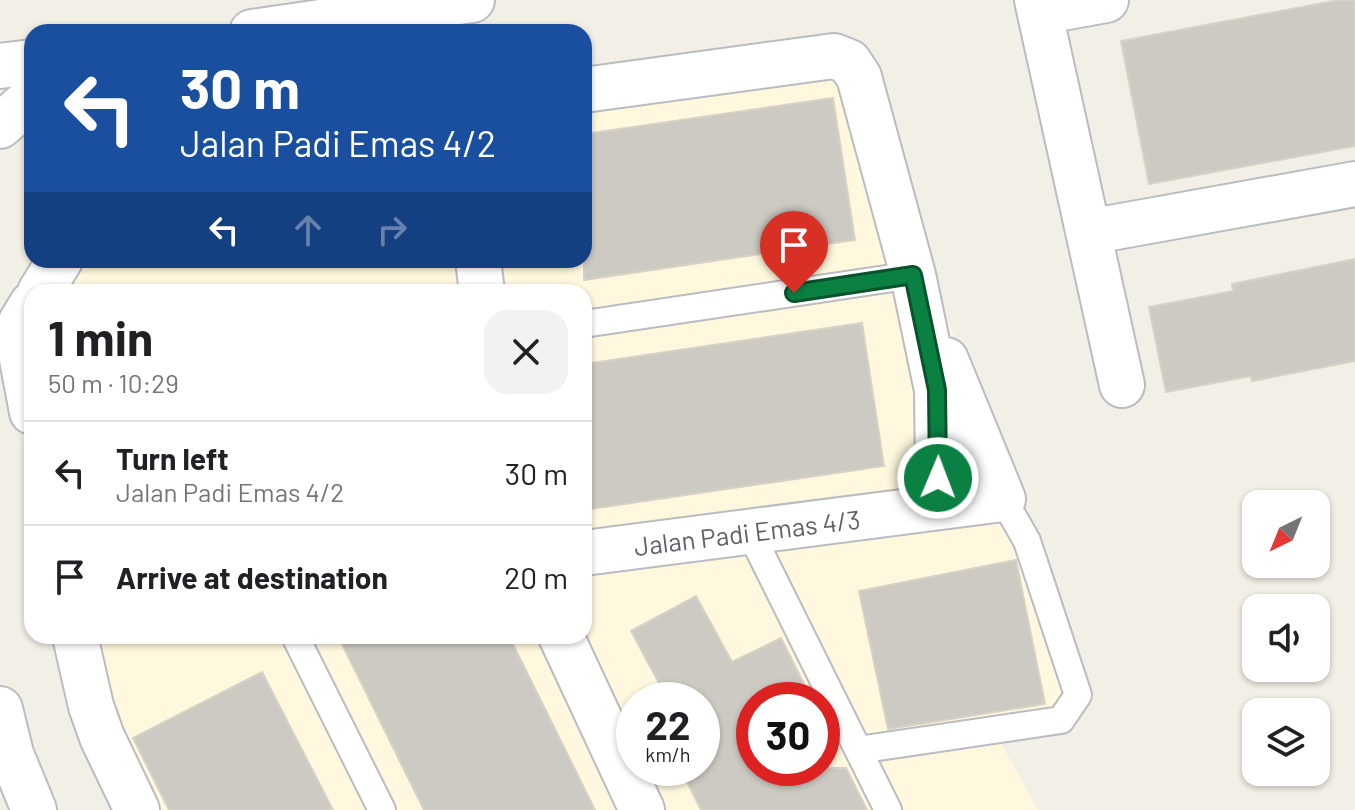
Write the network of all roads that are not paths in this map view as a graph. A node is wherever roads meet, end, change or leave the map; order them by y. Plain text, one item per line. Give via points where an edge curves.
1 (1106, 0) edge
2 (1038, 6) edge
3 (453, 13) edge
4 (337, 24) edge
5 (24, 63) edge
6 (0, 66) edge
7 (592, 89) edge
8 (24, 105) edge
9 (0, 126) edge
10 (1355, 184) edge
11 (1088, 232) junction
12 (913, 275) junction
13 (24, 317) edge
14 (592, 323) edge
15 (24, 370) edge
16 (1122, 385) dead end
17 (1003, 499) junction
18 (910, 511) junction
19 (750, 532) junction
20 (592, 552) edge
21 (77, 644) edge
22 (299, 644) edge
23 (565, 644) edge
24 (0, 709) edge
25 (858, 750) junction
26 (34, 810) edge
27 (137, 810) edge
28 (382, 810) edge
29 (642, 810) edge
30 (888, 810) edge

1 - 2 street
2 - 11 street
3 - 4 street
5 - 6 street
7 - 12 street via 834,56 849,62 859,77
8 - 9 street
10 - 11 street
11 - 16 street
12 - 14 lane
12 - 17 street
12 - 18 street via 937,390 939,448 938,478 931,494
13 - 15 street via 19,343
17 - 18 street, Jalan Padi Emas 4/3
17 - 25 lane via 1027,541 1078,695 1061,720
18 - 19 street, Jalan Padi Emas 4/3
19 - 20 street, Jalan Padi Emas 4/3
19 - 25 lane
21 - 27 street via 102,737
22 - 28 lane
23 - 29 street
24 - 26 street
25 - 30 lane

